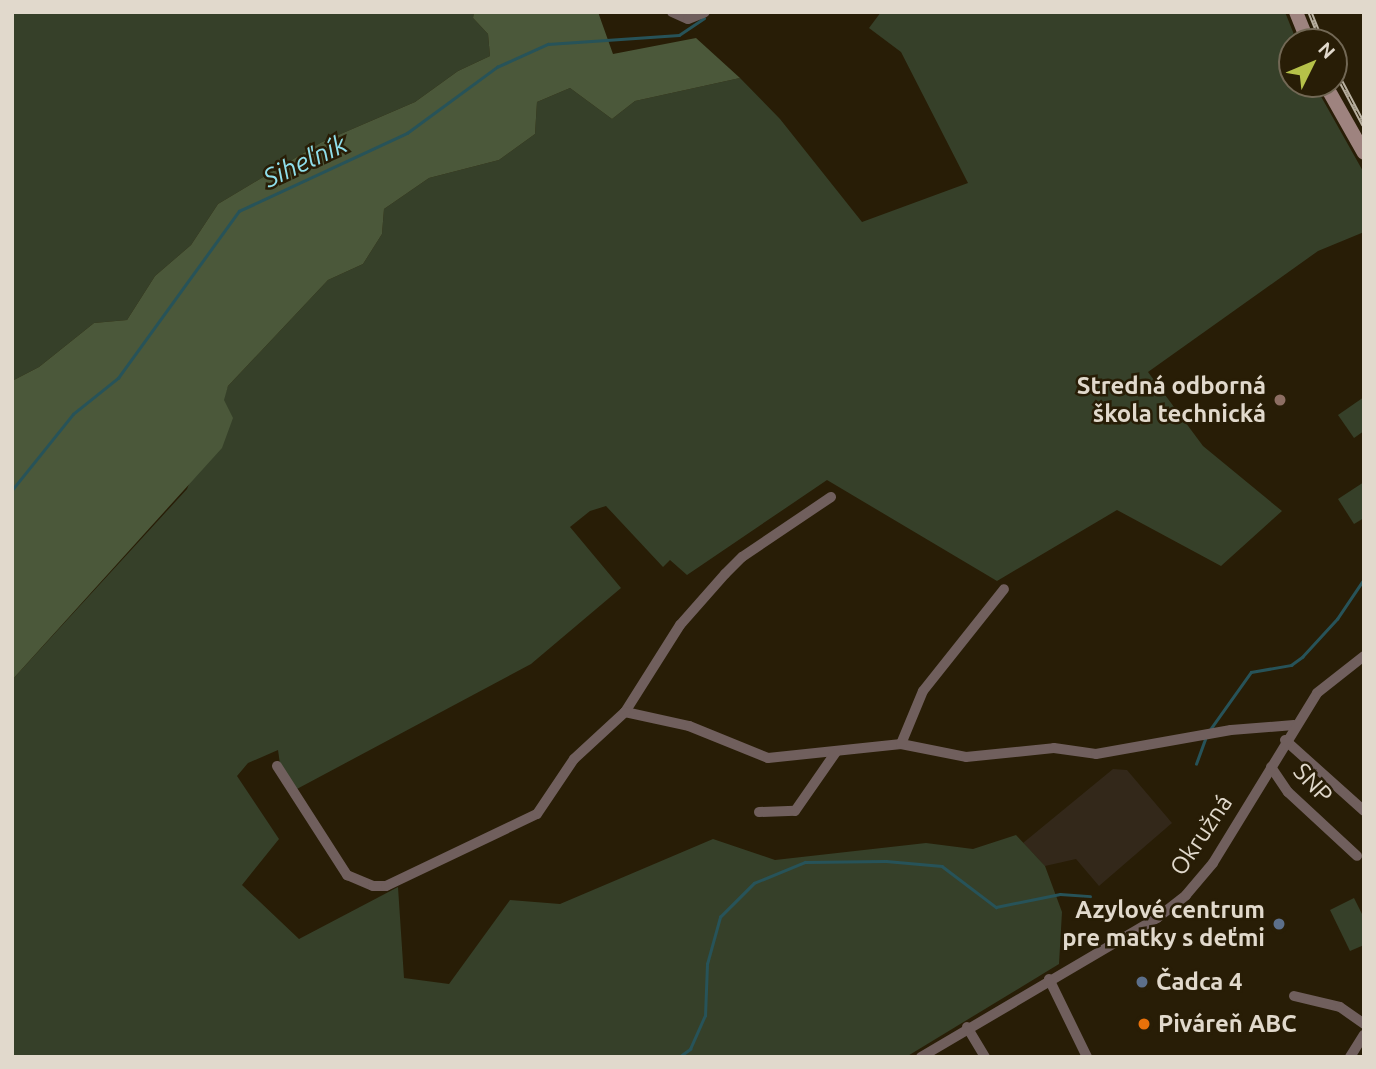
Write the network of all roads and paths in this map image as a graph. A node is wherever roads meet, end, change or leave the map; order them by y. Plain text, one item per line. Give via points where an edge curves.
1 (672, 12) edge
2 (705, 12) edge
3 (1333, 98) edge
4 (1364, 153) edge
5 (831, 497) dead end
6 (1004, 589) dead end
7 (1364, 656) edge
8 (625, 712) junction
9 (1294, 725) junction
10 (1285, 740) junction
11 (901, 744) junction
12 (836, 752) junction
13 (277, 766) dead end
14 (1270, 766) junction
15 (759, 811) dead end
16 (1364, 811) edge
17 (1357, 856) dead end
18 (1049, 979) junction
19 (1294, 996) dead end
20 (1364, 1024) edge
21 (967, 1027) junction
22 (1364, 1035) edge
23 (921, 1057) edge
24 (985, 1057) edge
25 (1087, 1057) edge
26 (1350, 1057) edge

1 - 2 street via 688,19
3 - 4 main road
5 - 8 street via 742,557 680,625
6 - 11 street via 923,691
7 - 9 street, Okružná via 1317,693
8 - 12 street via 689,726 768,758
8 - 13 street via 575,759 537,814 386,886 373,886 347,875
9 - 10 street, Okružná
9 - 11 street via 1231,730 1096,754 1054,748 966,757
10 - 14 street, Okružná
10 - 16 street, SNP
11 - 12 street
12 - 15 street via 795,811
14 - 17 street, SNP via 1289,792
14 - 18 street, Okružná via 1213,863 1186,895 1157,918
18 - 21 street, Okružná
18 - 25 street
19 - 20 street via 1340,1007
21 - 23 street, Okružná
21 - 24 street
22 - 26 street

